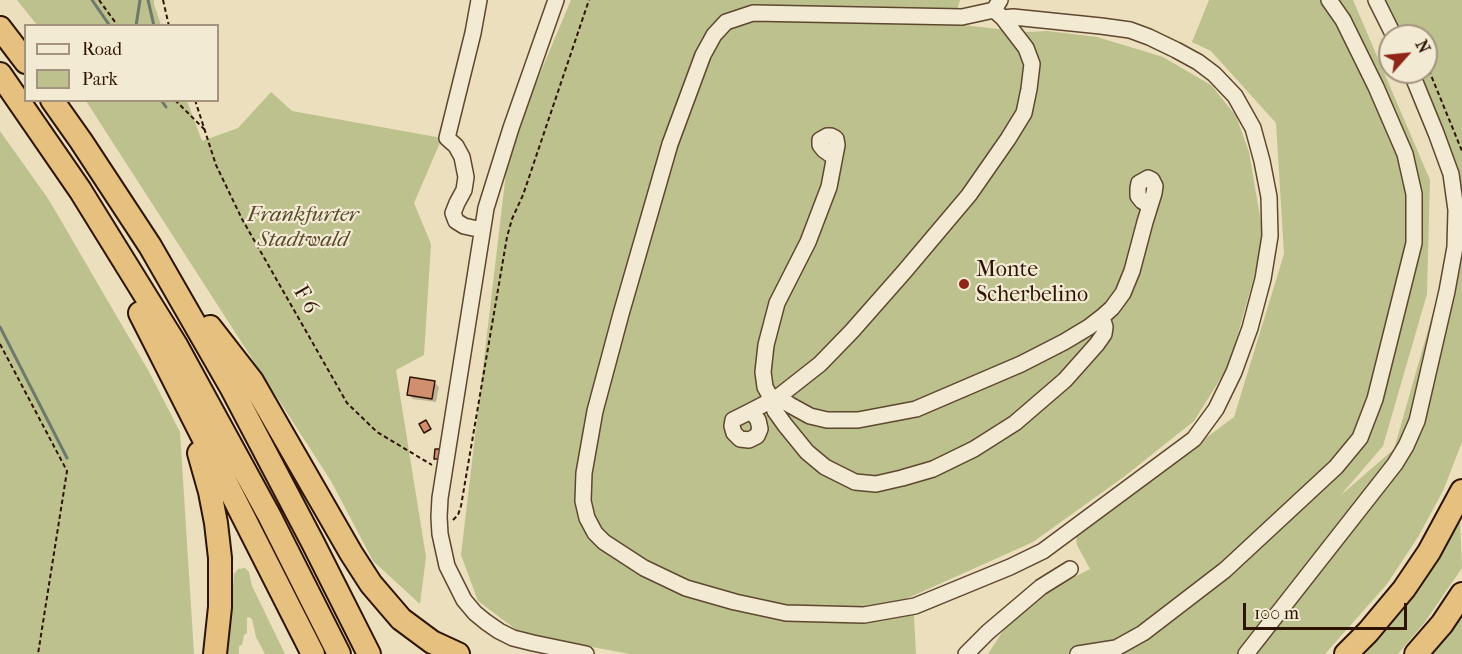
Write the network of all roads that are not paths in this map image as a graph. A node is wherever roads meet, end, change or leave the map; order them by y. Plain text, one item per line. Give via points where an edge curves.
1 (479, 0) edge
2 (556, 0) edge
3 (1329, 0) edge
4 (1376, 0) edge
5 (999, 9) edge
6 (1388, 24) edge
7 (0, 28) edge
8 (24, 59) edge
9 (0, 74) edge
10 (1416, 84) edge
11 (53, 102) edge
12 (834, 157) dead end
13 (80, 190) junction
14 (1150, 206) dead end
15 (482, 230) junction
16 (150, 246) junction
17 (1102, 317) junction
18 (176, 383) junction
19 (775, 398) junction
20 (751, 411) dead end
21 (1462, 491) edge
22 (1070, 569) dead end
23 (1462, 594) edge
24 (216, 654) edge
25 (313, 654) edge
26 (339, 654) edge
27 (369, 654) edge
28 (458, 654) edge
29 (586, 654) edge
30 (966, 654) edge
31 (1078, 654) edge
32 (1246, 654) edge
33 (1346, 654) edge
34 (1416, 654) edge

1 - 15 lane via 447,138 462,157 466,177 453,213 456,221
2 - 15 lane via 511,128
3 - 31 lane via 1376,87 1404,154 1414,195 1414,243 1372,409 1360,438 1336,467 1225,570 1143,633 1116,648
4 - 6 lane
5 - 5 lane via 1013,17 1130,30 1149,37 1214,74 1235,96 1253,128 1269,197 1270,236 1263,279 1251,328 1233,372 1216,409 1194,439 1043,551 943,596 905,608 864,615 786,613 686,588 644,568 604,542 587,518 583,501 595,411 670,144 714,35 726,22 753,13 962,17
5 - 19 lane via 1026,48 1032,64 1024,113 969,195 904,272 820,364
7 - 8 highway
9 - 13 highway
10 - 32 lane via 1451,174 1456,210 1451,269 1417,421 1395,464
11 - 16 highway
12 - 19 lane via 830,187 777,303 766,345 765,387
13 - 18 highway via 117,272
13 - 26 highway via 176,345
14 - 17 lane via 1132,271 1122,293
15 - 29 lane via 440,498 443,551 464,600 499,631 513,638
16 - 27 highway via 231,387
16 - 28 highway via 252,381 371,584 406,623 432,642
17 - 19 lane via 1021,364 916,409 858,420 827,420
17 - 19 lane via 1104,334 1097,344 1065,380 1014,423 933,469 902,478 876,484 855,482 825,467 784,425 775,411
18 - 24 highway via 206,472 216,523 221,592
18 - 25 highway
19 - 20 lane
21 - 33 highway via 1404,589
22 - 30 lane via 1041,587
23 - 34 highway

